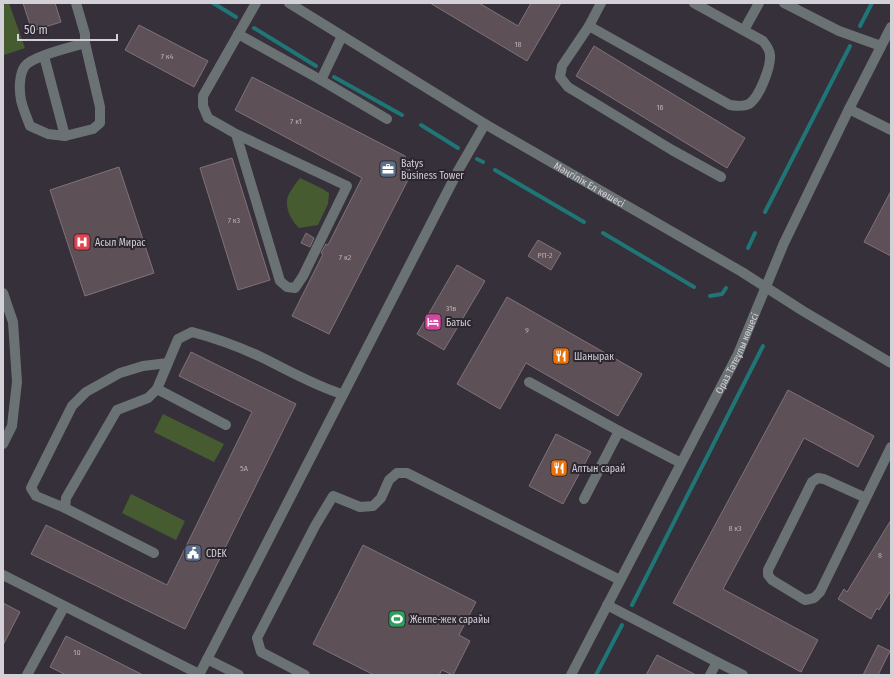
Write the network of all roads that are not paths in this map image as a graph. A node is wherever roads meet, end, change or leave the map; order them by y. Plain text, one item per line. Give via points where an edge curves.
1 (76, 3) edge
2 (256, 3) edge
3 (289, 3) edge
4 (602, 3) edge
5 (694, 3) edge
6 (759, 3) edge
7 (784, 3) edge
8 (589, 26) junction
9 (891, 27) edge
10 (744, 30) junction
11 (238, 34) junction
12 (342, 36) junction
13 (85, 43) junction
14 (881, 46) junction
15 (44, 56) junction
16 (321, 80) junction
17 (849, 108) junction
18 (387, 119) dead end
19 (485, 124) junction
20 (891, 130) edge
21 (236, 134) junction
22 (65, 136) junction
23 (721, 177) dead end
24 (765, 286) junction
25 (3, 293) edge
26 (168, 363) junction
27 (891, 363) edge
28 (529, 382) dead end
29 (158, 390) junction
30 (342, 394) junction
31 (226, 425) dead end
32 (619, 431) junction
33 (3, 444) edge
34 (891, 447) edge
35 (681, 463) junction
36 (866, 498) junction
37 (584, 499) dead end
38 (65, 508) junction
39 (154, 553) dead end
40 (3, 575) edge
41 (620, 580) junction
42 (607, 605) junction
43 (64, 607) junction
44 (207, 659) junction
45 (717, 662) junction
46 (27, 675) edge
47 (199, 675) edge
48 (239, 675) edge
49 (305, 675) edge
50 (571, 675) edge
51 (710, 675) edge
52 (743, 675) edge

1 - 13 street
2 - 11 street
3 - 12 street, Мәңгілік Ел көшесі
4 - 8 street
5 - 10 street
6 - 10 street
7 - 14 street via 839,31
8 - 10 street via 730,105 740,106 754,99 766,75 771,57 763,41
8 - 23 street via 562,66 560,77 568,87
9 - 14 street, Ораз Тәтеұлы көшесі
11 - 16 street
11 - 21 street via 203,96 203,106 208,118
12 - 16 street
12 - 19 street, Мәңгілік Ел көшесі
13 - 15 street
13 - 22 street via 100,107 100,123 93,129
14 - 17 street, Ораз Тәтеұлы көшесі
15 - 22 street
15 - 22 street via 25,66 20,77 21,100 30,126 48,134
16 - 18 street
17 - 20 street
17 - 24 street, Ораз Тәтеұлы көшесі
19 - 24 street, Мәңгілік Ел көшесі
19 - 30 street
21 - 21 street via 347,186 304,276 295,288 287,287 280,281
24 - 27 street, Мәңгілік Ел көшесі
24 - 35 street, Ораз Тәтеұлы көшесі via 738,354
25 - 33 street via 13,322 17,382 12,426
26 - 29 street
26 - 30 street via 178,339 192,332 217,338
26 - 38 street via 143,366 120,373 86,392 72,406 31,488 36,496
28 - 32 street
29 - 31 street
29 - 38 street via 148,398 117,410 66,498
30 - 44 street
32 - 35 street
32 - 37 street
34 - 36 street
35 - 41 street, Ораз Тәтеұлы көшесі
36 - 36 street via 820,592 814,598 806,600 772,580 768,570 812,482 818,478 824,479
38 - 39 street
40 - 43 street
41 - 42 street, Ораз Тәтеұлы көшесі
41 - 49 street via 407,473 397,473 389,480 381,498 373,506 360,507 333,496 256,638 261,652
42 - 45 street
42 - 50 street, Ораз Тәтеұлы көшесі
43 - 46 street
43 - 47 street
44 - 47 street
44 - 48 street
45 - 51 street
45 - 52 street

